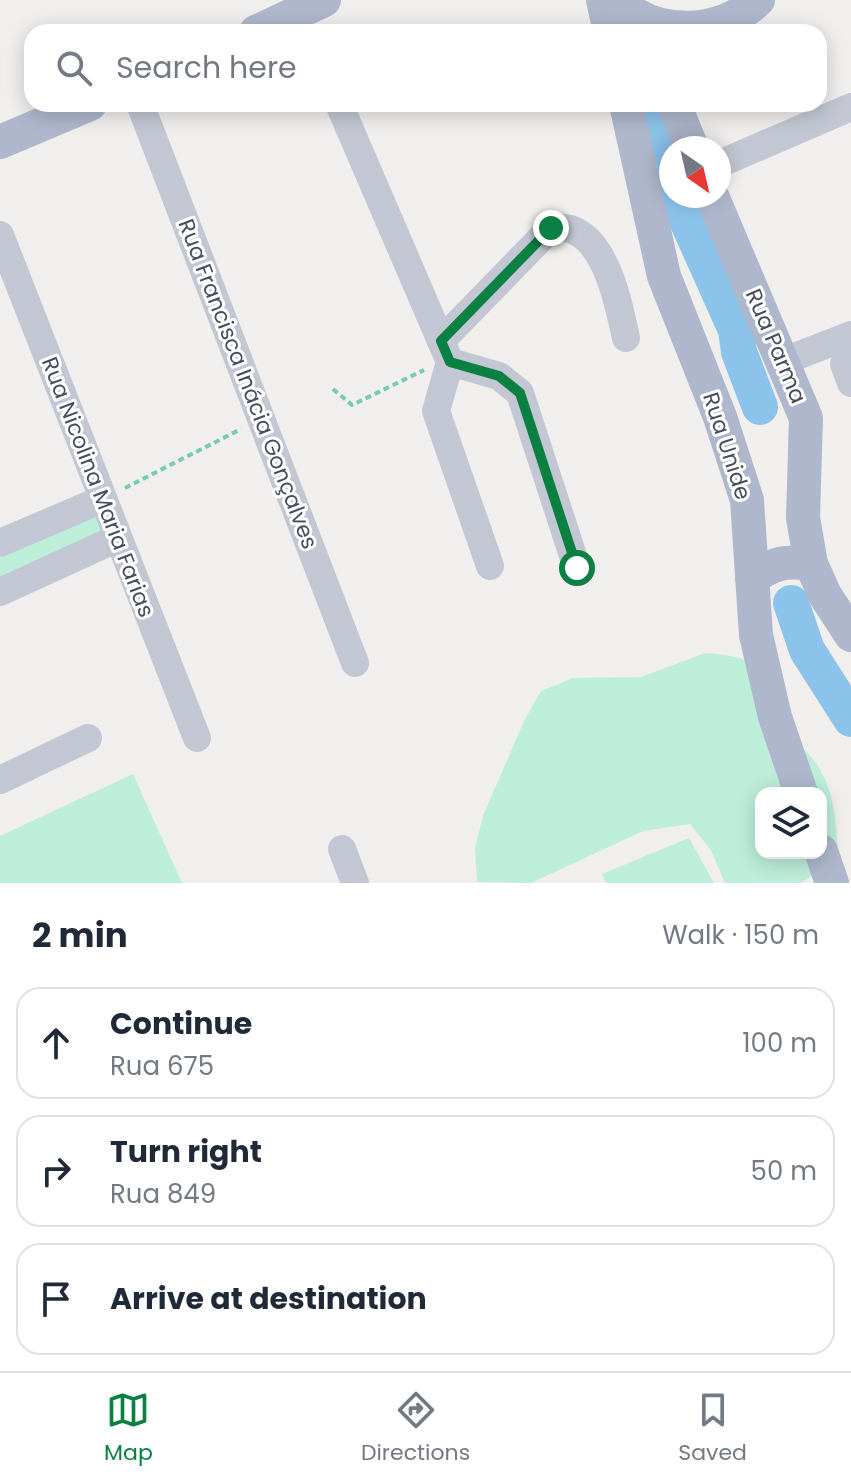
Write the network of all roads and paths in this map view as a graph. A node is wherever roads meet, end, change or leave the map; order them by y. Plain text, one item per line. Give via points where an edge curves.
1 (603, 0) edge
2 (617, 0) edge
3 (758, 0) edge
4 (310, 15) edge
5 (281, 24) edge
6 (608, 24) edge
7 (660, 24) edge
8 (711, 24) edge
9 (851, 107) edge
10 (71, 112) edge
11 (143, 112) edge
12 (342, 112) edge
13 (628, 112) edge
14 (677, 112) edge
15 (687, 136) edge
16 (0, 142) edge
17 (731, 159) edge
18 (717, 208) edge
19 (0, 235) edge
20 (851, 335) edge
21 (626, 338) dead end
22 (445, 352) junction
23 (851, 359) edge
24 (784, 361) junction
25 (851, 383) edge
26 (333, 389) dead end
27 (261, 418) junction
28 (103, 499) junction
29 (747, 500) junction
30 (803, 505) junction
31 (118, 538) junction
32 (0, 543) edge
33 (811, 564) junction
34 (490, 566) dead end
35 (577, 568) dead end
36 (752, 578) junction
37 (0, 592) edge
38 (851, 635) edge
39 (355, 663) dead end
40 (88, 738) dead end
41 (197, 738) dead end
42 (0, 780) edge
43 (799, 787) edge
44 (342, 849) dead end
45 (824, 859) edge
46 (355, 883) edge
47 (832, 883) edge

1 - 6 main road
2 - 7 main road
3 - 8 main road via 734,17
4 - 5 main road
9 - 17 street
10 - 16 main road
11 - 27 street, Rua Francisca Inácia Gonçalves
12 - 22 street
13 - 29 main road, Rua Unide via 664,276
14 - 15 main road
18 - 24 main road, Rua Parma
19 - 28 street, Rua Nicolina Maria Farias
20 - 24 street
21 - 22 street via 606,267 590,245 564,225 551,228
22 - 26 path via 352,405
22 - 34 street via 436,411
22 - 35 street via 499,376 520,393
23 - 25 street via 844,364
24 - 30 main road, Rua Parma via 806,418
27 - 28 path
27 - 39 street, Rua Francisca Inácia Gonçalves
28 - 31 street, Rua Nicolina Maria Farias
28 - 32 street
29 - 30 main road via 763,513 790,512
29 - 36 main road, Rua Unide
30 - 33 main road, Rua Parma
31 - 37 street
31 - 41 street, Rua Nicolina Maria Farias
33 - 36 main road via 787,560
33 - 38 main road, Rua Parma
36 - 43 main road, Rua Unide via 756,635
40 - 42 street
44 - 46 street
45 - 47 main road

